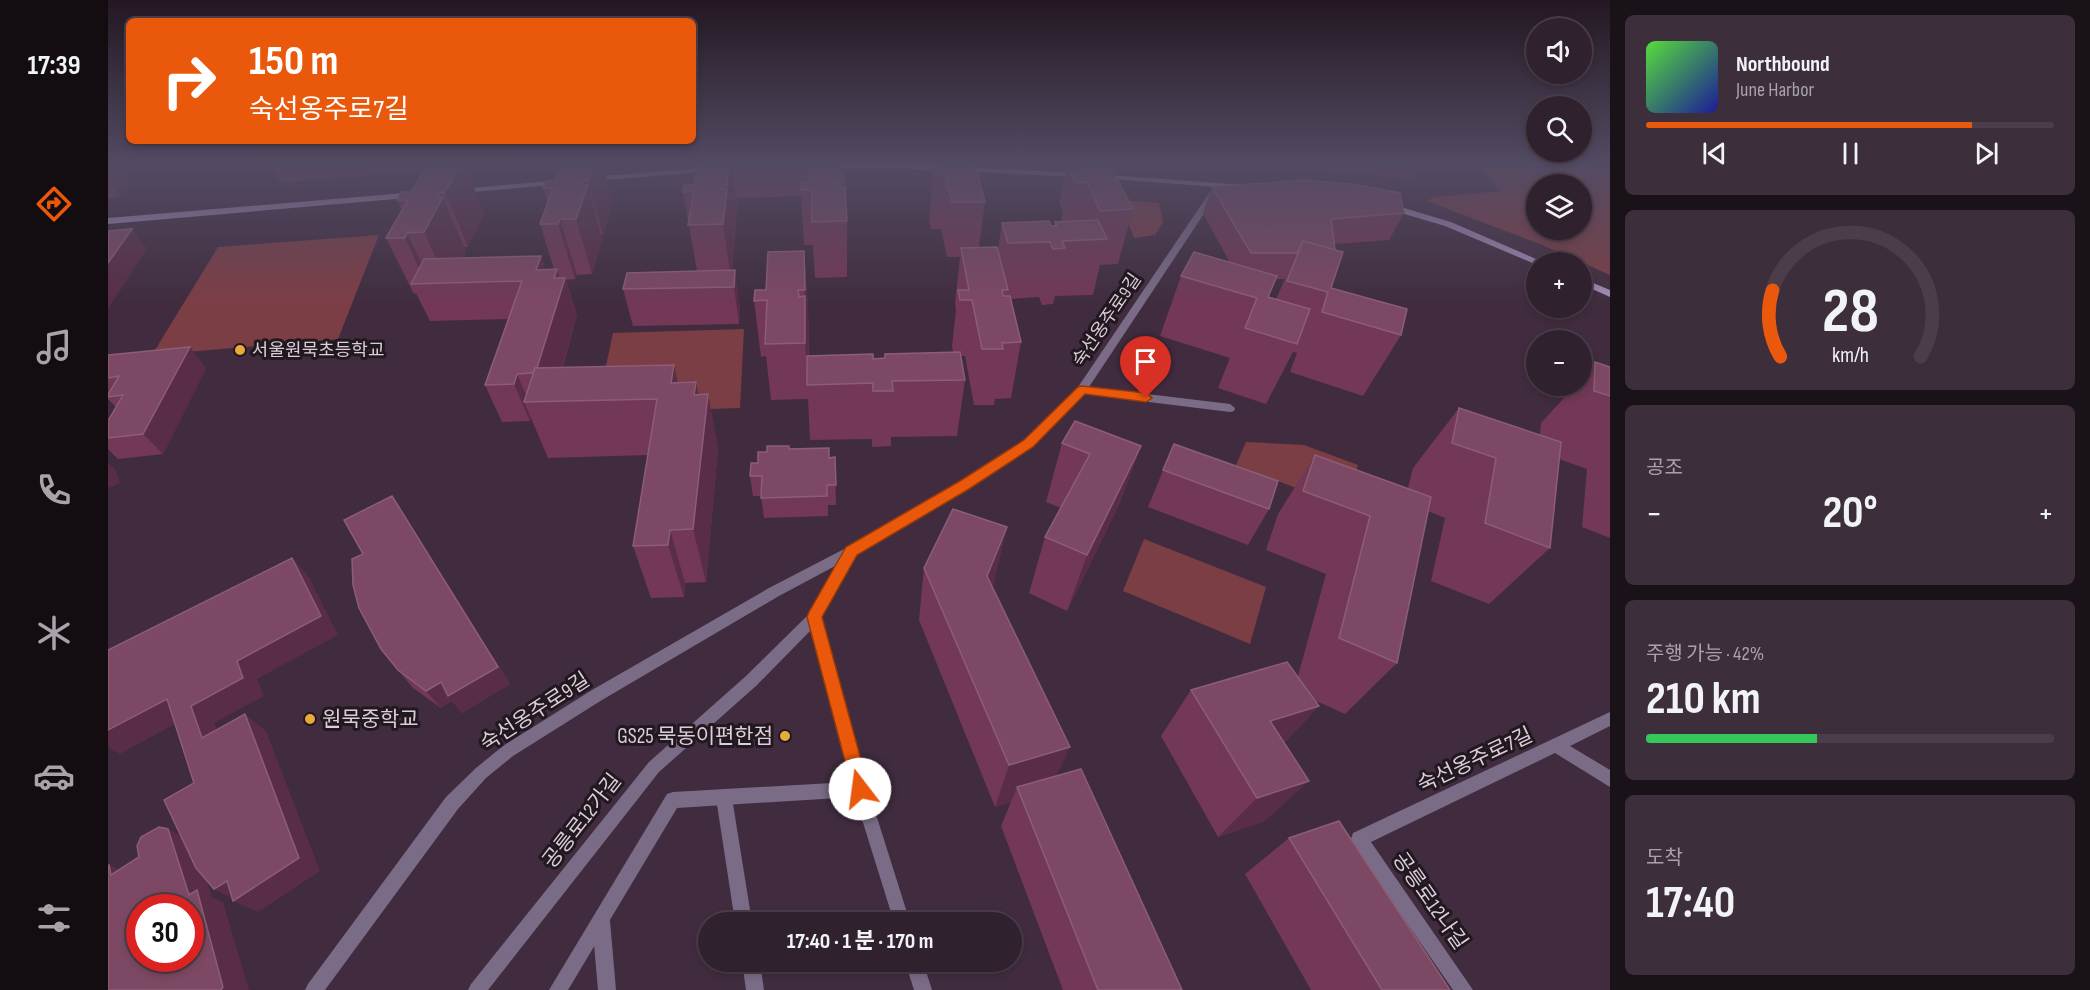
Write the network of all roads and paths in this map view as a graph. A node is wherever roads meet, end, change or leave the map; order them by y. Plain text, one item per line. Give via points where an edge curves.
1 (221, 211) edge
2 (1201, 211) edge
3 (1402, 211) edge
4 (108, 221) edge
5 (1526, 257) edge
6 (1592, 286) edge
7 (1610, 294) edge
8 (1082, 390) junction
9 (1230, 408) dead end
10 (852, 551) junction
11 (815, 617) junction
12 (1610, 719) edge
13 (1555, 745) junction
14 (1610, 779) edge
15 (860, 789) junction
16 (724, 798) junction
17 (1359, 838) joint
18 (742, 912) edge
19 (899, 912) edge
20 (601, 921) junction
21 (752, 972) edge
22 (917, 972) edge
23 (314, 990) edge
24 (477, 990) edge
25 (558, 990) edge
26 (607, 990) edge
27 (755, 990) edge
28 (922, 990) edge
29 (1464, 990) edge

1 - 4 street
2 - 8 street, 숙선옹주로9길
3 - 5 street
6 - 7 street
8 - 9 street
8 - 10 street, 숙선옹주로9길 via 1028,444
10 - 11 street
10 - 23 street, 숙선옹주로9길 via 774,592 508,751 480,773 452,803
11 - 15 street
11 - 24 street, 공릉로12가길 via 751,681 654,767
12 - 13 street, 숙선옹주로7길
13 - 14 street
13 - 17 street, 숙선옹주로7길
15 - 16 street
15 - 19 street
16 - 18 street
16 - 20 street via 673,800
17 - 29 street, 공릉로12나길
20 - 25 street
20 - 26 street
21 - 27 street
22 - 28 street

